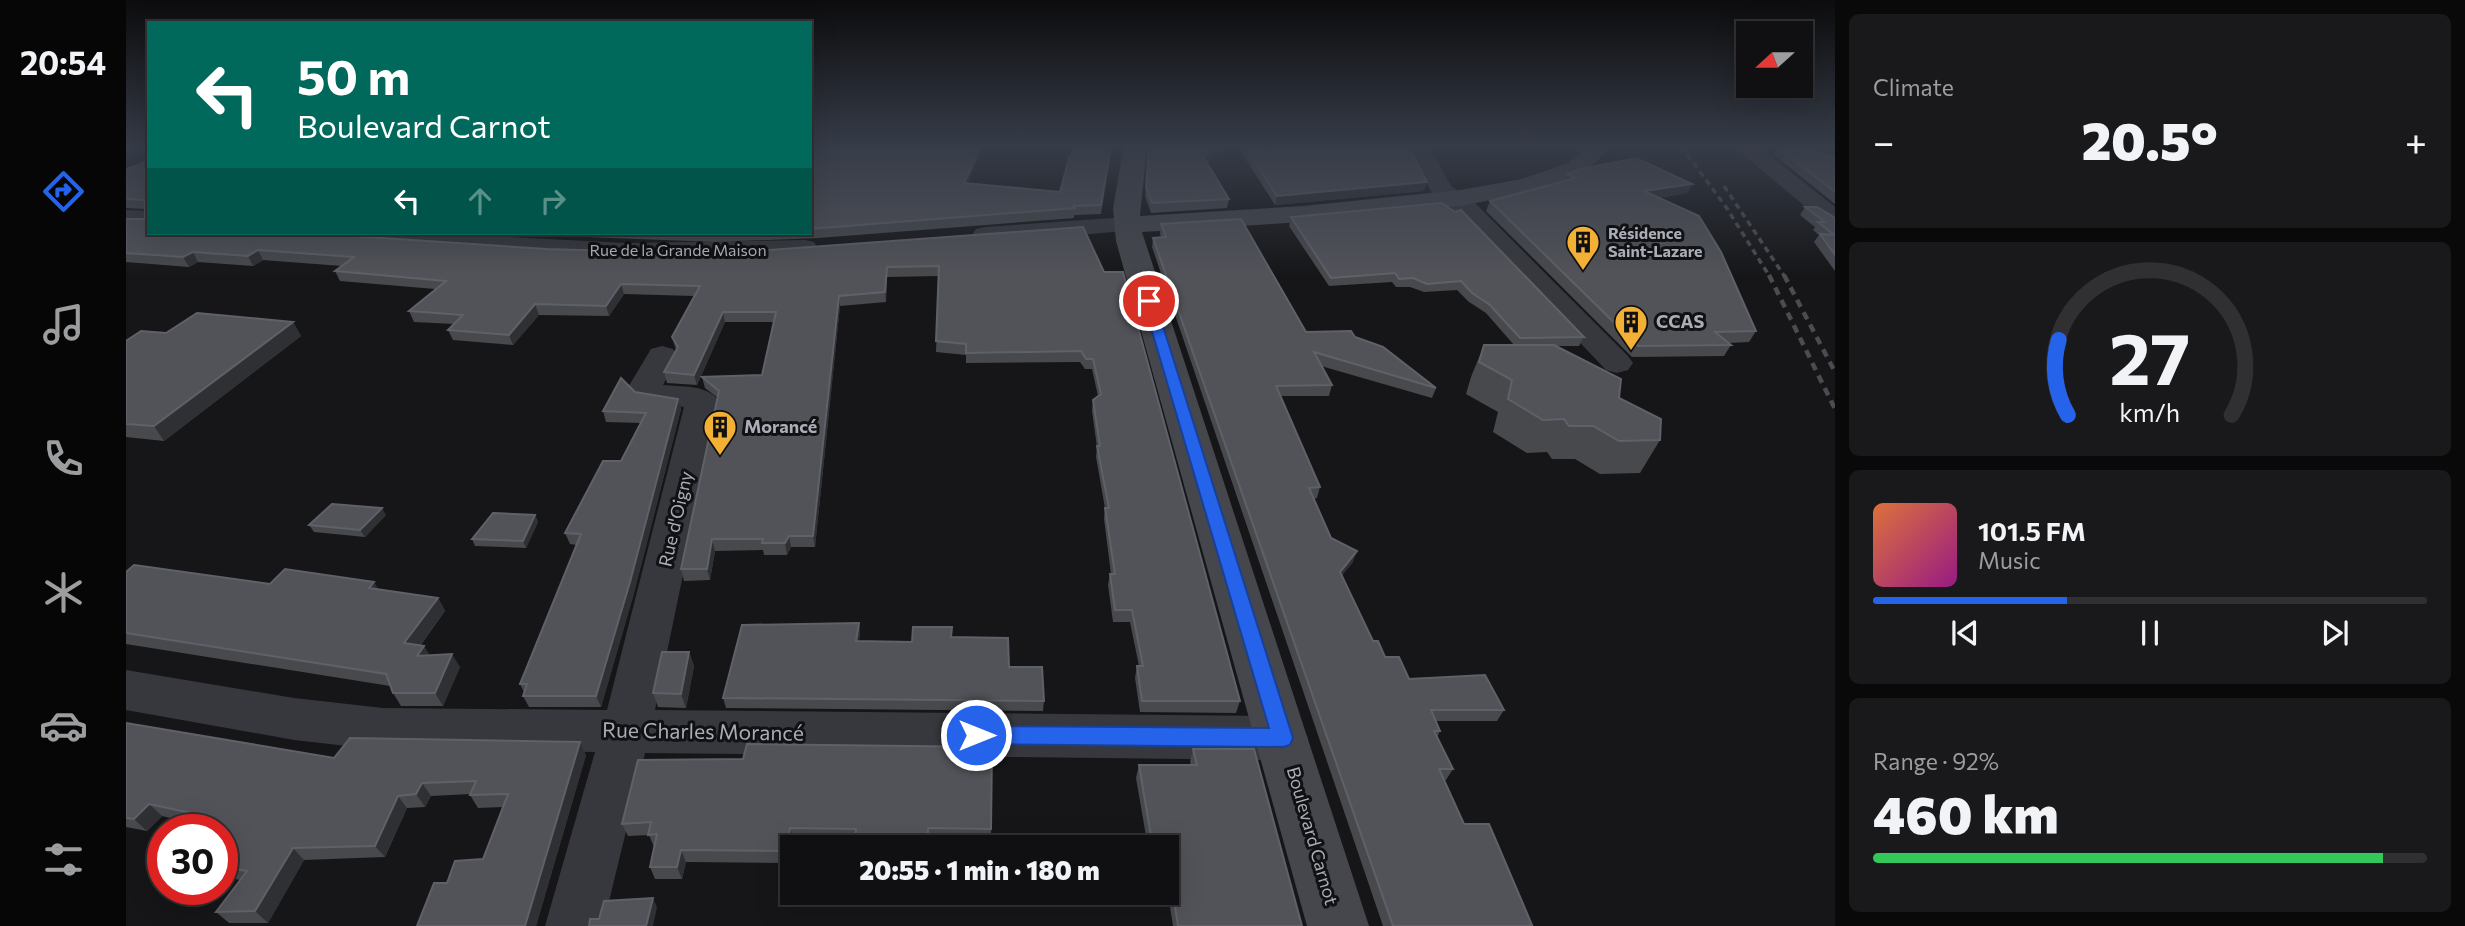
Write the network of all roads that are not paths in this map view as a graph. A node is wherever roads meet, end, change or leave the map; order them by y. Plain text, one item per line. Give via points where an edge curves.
1 (1129, 189) edge
2 (1441, 189) edge
3 (1498, 189) edge
4 (1798, 189) edge
5 (1454, 199) junction
6 (126, 218) edge
7 (147, 219) edge
8 (1835, 219) edge
9 (1127, 225) junction
10 (356, 235) edge
11 (955, 237) edge
12 (672, 242) edge
13 (835, 246) edge
14 (662, 356) dead end
15 (1617, 363) dead end
16 (126, 690) edge
17 (625, 732) junction
18 (1283, 738) junction
19 (574, 926) edge
20 (1338, 926) edge

1 - 9 street, Boulevard Carnot
2 - 5 street
3 - 5 street
4 - 8 street
5 - 9 street
5 - 15 street
6 - 7 street
9 - 11 street
9 - 18 street, Boulevard Carnot
10 - 12 street, Rue de la Grande Maison via 556,249
12 - 13 street, Rue de la Grande Maison
14 - 17 street, Rue d'Oigny via 644,389 702,401
16 - 17 street, Rue Charles Morancé via 383,729
17 - 18 street, Rue Charles Morancé
17 - 19 street
18 - 20 street, Boulevard Carnot

